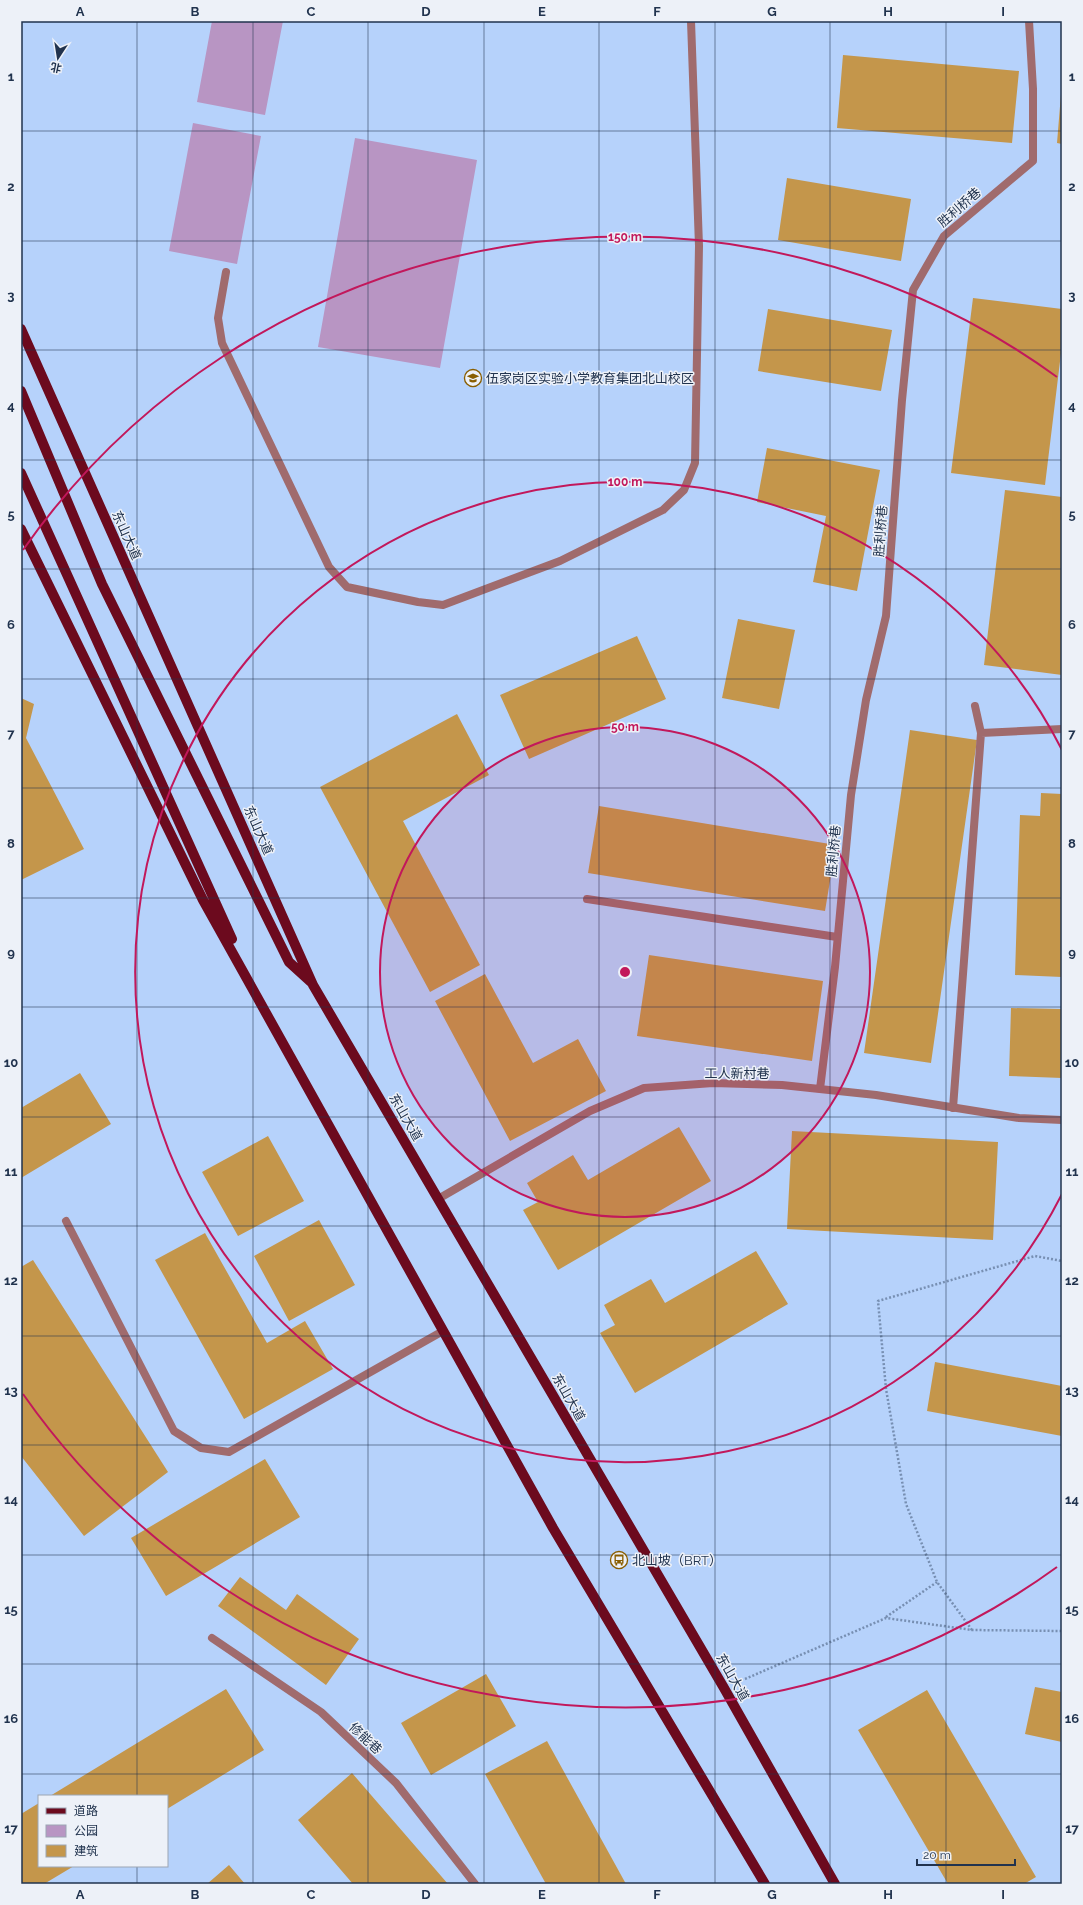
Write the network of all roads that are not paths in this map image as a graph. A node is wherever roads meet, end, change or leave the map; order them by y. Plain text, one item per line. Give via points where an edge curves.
1 (691, 21) edge
2 (1029, 21) edge
3 (226, 272) dead end
4 (21, 329) edge
5 (21, 391) edge
6 (21, 473) edge
7 (21, 529) edge
8 (974, 706) dead end
9 (1062, 728) edge
10 (981, 733) junction
11 (587, 899) dead end
12 (837, 937) junction
13 (314, 985) junction
14 (262, 1006) junction
15 (820, 1089) junction
16 (953, 1108) junction
17 (1062, 1120) edge
18 (438, 1199) junction
19 (66, 1221) dead end
20 (443, 1331) junction
21 (212, 1638) dead end
22 (475, 1884) edge
23 (765, 1884) edge
24 (835, 1884) edge

1 - 3 street via 698,246 695,463 684,490 663,510 560,561 443,605 347,587 329,567 222,343 218,318
2 - 12 street, 胜利桥巷 via 1033,89 1033,160 944,236 912,290 886,616 866,700 851,795
4 - 13 main road, 东山大道
5 - 13 main road via 102,584 289,962
6 - 14 main road
7 - 14 main road via 203,900
8 - 10 street
9 - 10 street
10 - 16 street
11 - 12 street
12 - 15 street, 胜利桥巷
13 - 18 main road, 东山大道
14 - 20 main road
15 - 16 street, 工人新村巷
15 - 18 street, 工人新村巷 via 782,1085 713,1084 644,1088 590,1111
16 - 17 street, 工人新村巷 via 1019,1118
18 - 24 main road, 东山大道 via 724,1688
19 - 20 street via 174,1431 201,1448 229,1452
20 - 23 main road via 553,1528
21 - 22 street, 修能巷 via 326,1717 396,1783

